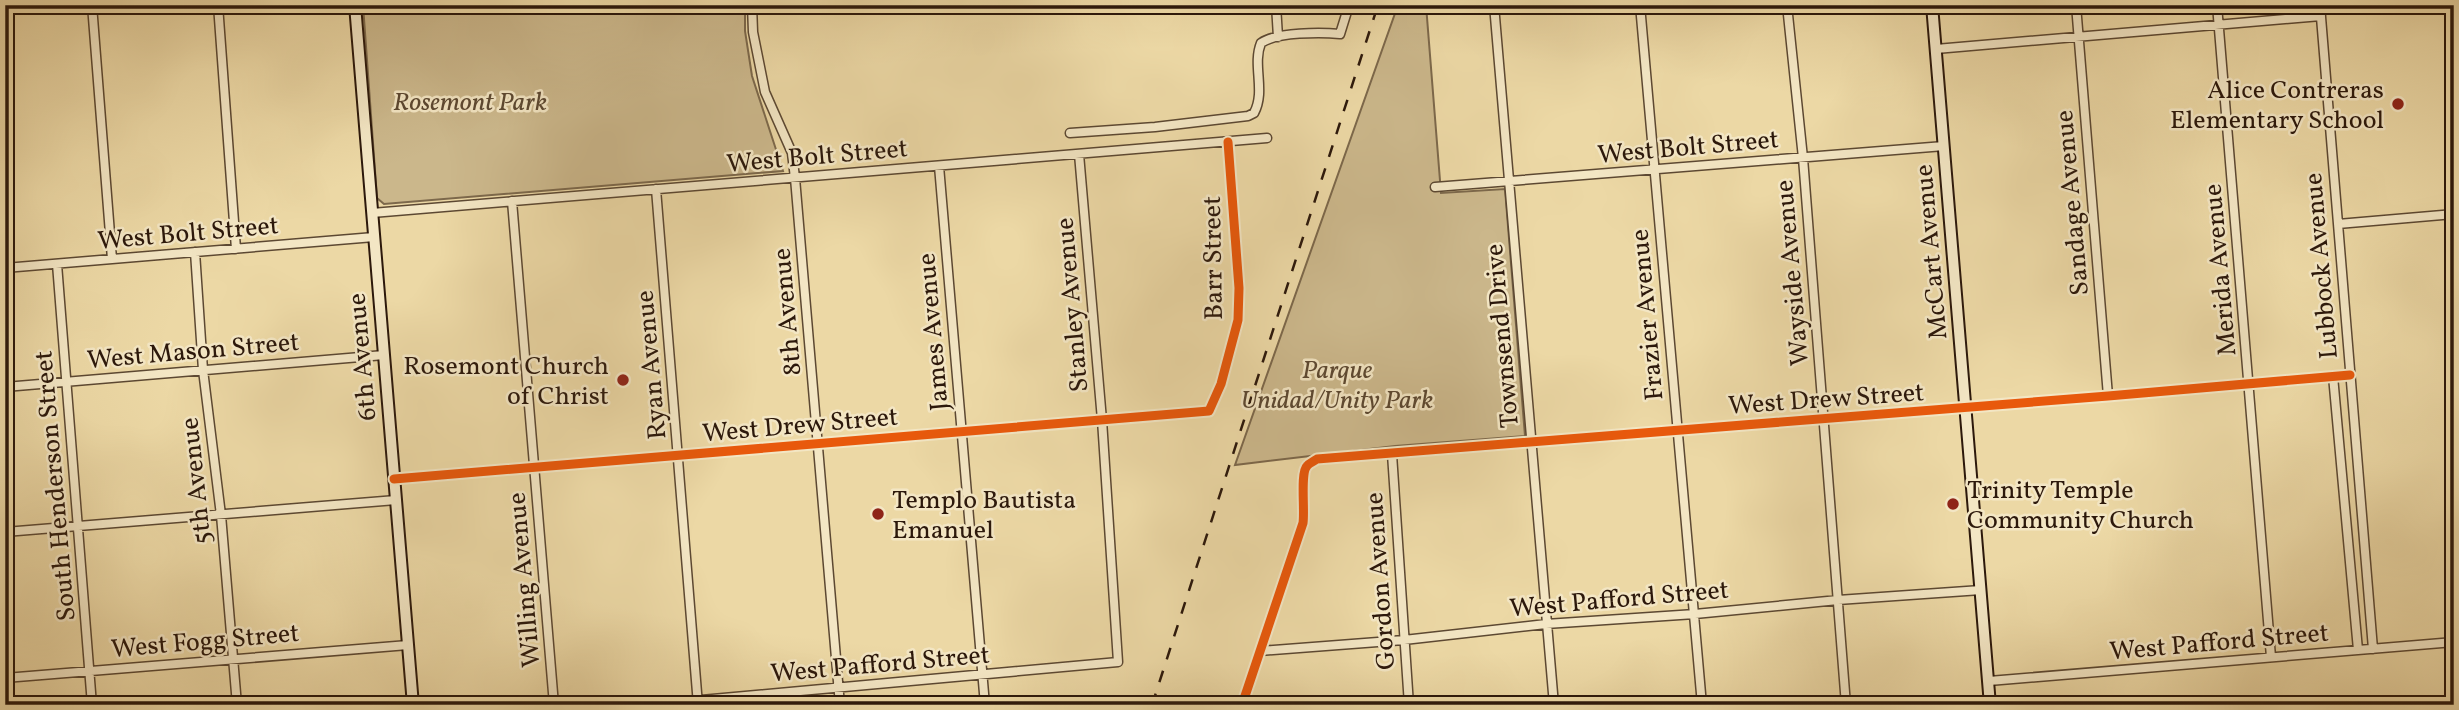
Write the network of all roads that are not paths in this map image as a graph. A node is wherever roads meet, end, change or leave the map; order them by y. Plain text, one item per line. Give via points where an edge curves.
1 (92, 5) edge
2 (218, 5) edge
3 (355, 5) edge
4 (752, 5) edge
5 (1276, 5) edge
6 (1349, 5) edge
7 (1493, 5) edge
8 (1640, 5) edge
9 (1787, 5) edge
10 (1932, 5) edge
11 (2076, 5) edge
12 (2217, 5) edge
13 (2320, 5) edge
14 (2321, 16) junction
15 (2219, 25) junction
16 (1278, 37) junction
17 (2078, 37) junction
18 (1936, 49) junction
19 (1070, 133) dead end
20 (1267, 138) dead end
21 (1228, 142) junction
22 (1944, 146) junction
23 (1079, 154) junction
24 (1802, 158) junction
25 (939, 166) junction
26 (1653, 170) junction
27 (795, 178) junction
28 (1509, 181) junction
29 (1435, 187) dead end
30 (656, 189) junction
31 (512, 201) junction
32 (372, 213) junction
33 (2454, 214) edge
34 (2338, 224) junction
35 (374, 237) junction
36 (236, 249) junction
37 (195, 252) junction
38 (112, 259) junction
39 (57, 264) junction
40 (5, 268) edge
41 (384, 355) junction
42 (203, 370) junction
43 (2350, 375) junction
44 (2333, 376) junction
45 (66, 381) junction
46 (2250, 383) junction
47 (5, 387) edge
48 (2108, 397) junction
49 (1966, 408) junction
50 (1209, 411) joint
51 (1824, 418) junction
52 (1102, 420) junction
53 (1678, 430) junction
54 (962, 431) junction
55 (1531, 442) junction
56 (818, 443) junction
57 (1392, 454) junction
58 (678, 455) junction
59 (534, 467) junction
60 (394, 479) junction
61 (396, 500) junction
62 (221, 515) junction
63 (78, 526) junction
64 (5, 532) edge
65 (1981, 590) junction
66 (1838, 600) junction
67 (1695, 614) junction
68 (1546, 624) junction
69 (1404, 640) junction
70 (2454, 642) edge
71 (408, 645) junction
72 (2373, 649) junction
73 (2358, 650) junction
74 (1260, 651) junction
75 (2271, 657) junction
76 (233, 659) junction
77 (1118, 662) joint
78 (90, 671) junction
79 (982, 674) junction
80 (5, 678) edge
81 (1989, 681) junction
82 (839, 687) junction
83 (698, 702) edge
84 (92, 705) edge
85 (237, 705) edge
86 (413, 705) edge
87 (554, 705) edge
88 (646, 705) edge
89 (840, 705) edge
90 (985, 705) edge
91 (1242, 705) edge
92 (1409, 705) edge
93 (1554, 705) edge
94 (1702, 705) edge
95 (1846, 705) edge
96 (1990, 705) edge

1 - 38 street
2 - 36 street
3 - 32 street, 6th Avenue
4 - 27 street, 8th Avenue via 752,32 765,92 792,153
5 - 16 street
6 - 16 street via 1340,34
7 - 28 street, Townsend Drive
8 - 26 street, Frazier Avenue
9 - 24 street, Wayside Avenue
10 - 18 street, McCart Avenue
11 - 17 street, Sandage Avenue
12 - 15 street, Merida Avenue
13 - 14 street, Lubbock Avenue
14 - 15 street
14 - 34 street, Lubbock Avenue
15 - 17 street
15 - 46 street, Merida Avenue
16 - 19 street via 1265,40 1258,50 1260,97 1248,116
17 - 18 street
17 - 48 street, Sandage Avenue
18 - 22 street, McCart Avenue
20 - 21 street, West Bolt Street
21 - 23 street, West Bolt Street
21 - 50 street, Barr Street via 1238,320
22 - 24 street, West Bolt Street
22 - 49 street, McCart Avenue
23 - 25 street, West Bolt Street
23 - 52 street, Stanley Avenue
24 - 26 street, West Bolt Street
24 - 51 street, Wayside Avenue
25 - 27 street, West Bolt Street
25 - 54 street, James Avenue
26 - 28 street, West Bolt Street
26 - 53 street, Frazier Avenue
27 - 30 street, West Bolt Street
27 - 56 street, 8th Avenue
28 - 29 street, West Bolt Street
28 - 55 street, Townsend Drive
30 - 31 street, West Bolt Street
30 - 58 street, Ryan Avenue
31 - 32 street, West Bolt Street
31 - 59 street, Willing Avenue
32 - 35 street, 6th Avenue
33 - 34 street
34 - 43 street, Lubbock Avenue
35 - 36 street, West Bolt Street
35 - 41 street, 6th Avenue
36 - 37 street, West Bolt Street
37 - 38 street, West Bolt Street
37 - 42 street, 5th Avenue
38 - 39 street, West Bolt Street
39 - 40 street, West Bolt Street
39 - 45 street, South Henderson Street
41 - 42 street, West Mason Street
41 - 60 street, 6th Avenue
42 - 45 street, West Mason Street
42 - 62 street, 5th Avenue
43 - 44 street, West Drew Street
43 - 72 street, Lubbock Avenue
44 - 46 street, West Drew Street
44 - 73 street
45 - 47 street, West Mason Street
45 - 63 street, South Henderson Street
46 - 48 street, West Drew Street
46 - 75 street, Merida Avenue
48 - 49 street, West Drew Street
49 - 51 street, West Drew Street
49 - 65 street, McCart Avenue
50 - 52 street, West Drew Street
51 - 53 street, West Drew Street
51 - 66 street, Wayside Avenue
52 - 54 street, West Drew Street
52 - 77 street, Stanley Avenue
53 - 55 street, West Drew Street
53 - 67 street, Frazier Avenue
54 - 56 street, West Drew Street
54 - 79 street, James Avenue
55 - 57 street, West Drew Street
55 - 68 street, Townsend Drive
56 - 58 street, West Drew Street
56 - 82 street, 8th Avenue
57 - 69 street, Gordon Avenue
57 - 74 street, West Drew Street via 1329,457 1306,466 1303,523
58 - 59 street, West Drew Street
58 - 83 street, Ryan Avenue
59 - 60 street, West Drew Street
59 - 87 street, Willing Avenue
60 - 61 street, 6th Avenue
61 - 62 street
61 - 71 street, 6th Avenue
62 - 63 street
62 - 76 street, 5th Avenue
63 - 64 street
63 - 78 street, South Henderson Street
65 - 66 street, West Pafford Street
65 - 81 street, McCart Avenue
66 - 67 street, West Pafford Street
66 - 95 street, Wayside Avenue
67 - 68 street, West Pafford Street
67 - 94 street, Frazier Avenue
68 - 69 street, West Pafford Street
68 - 93 street, Townsend Drive
69 - 74 street, West Pafford Street
69 - 92 street, Gordon Avenue
70 - 72 street, West Pafford Street
71 - 76 street, West Fogg Street
71 - 86 street, 6th Avenue
72 - 73 street, West Pafford Street
73 - 75 street, West Pafford Street
74 - 91 street
75 - 81 street, West Pafford Street
76 - 78 street, West Fogg Street
76 - 85 street, 5th Avenue
77 - 79 street, West Pafford Street
78 - 80 street, West Fogg Street
78 - 84 street, South Henderson Street
79 - 82 street, West Pafford Street
79 - 90 street, James Avenue
81 - 96 street, McCart Avenue
82 - 83 street, West Pafford Street
82 - 89 street, 8th Avenue
83 - 88 street, West Pafford Street

